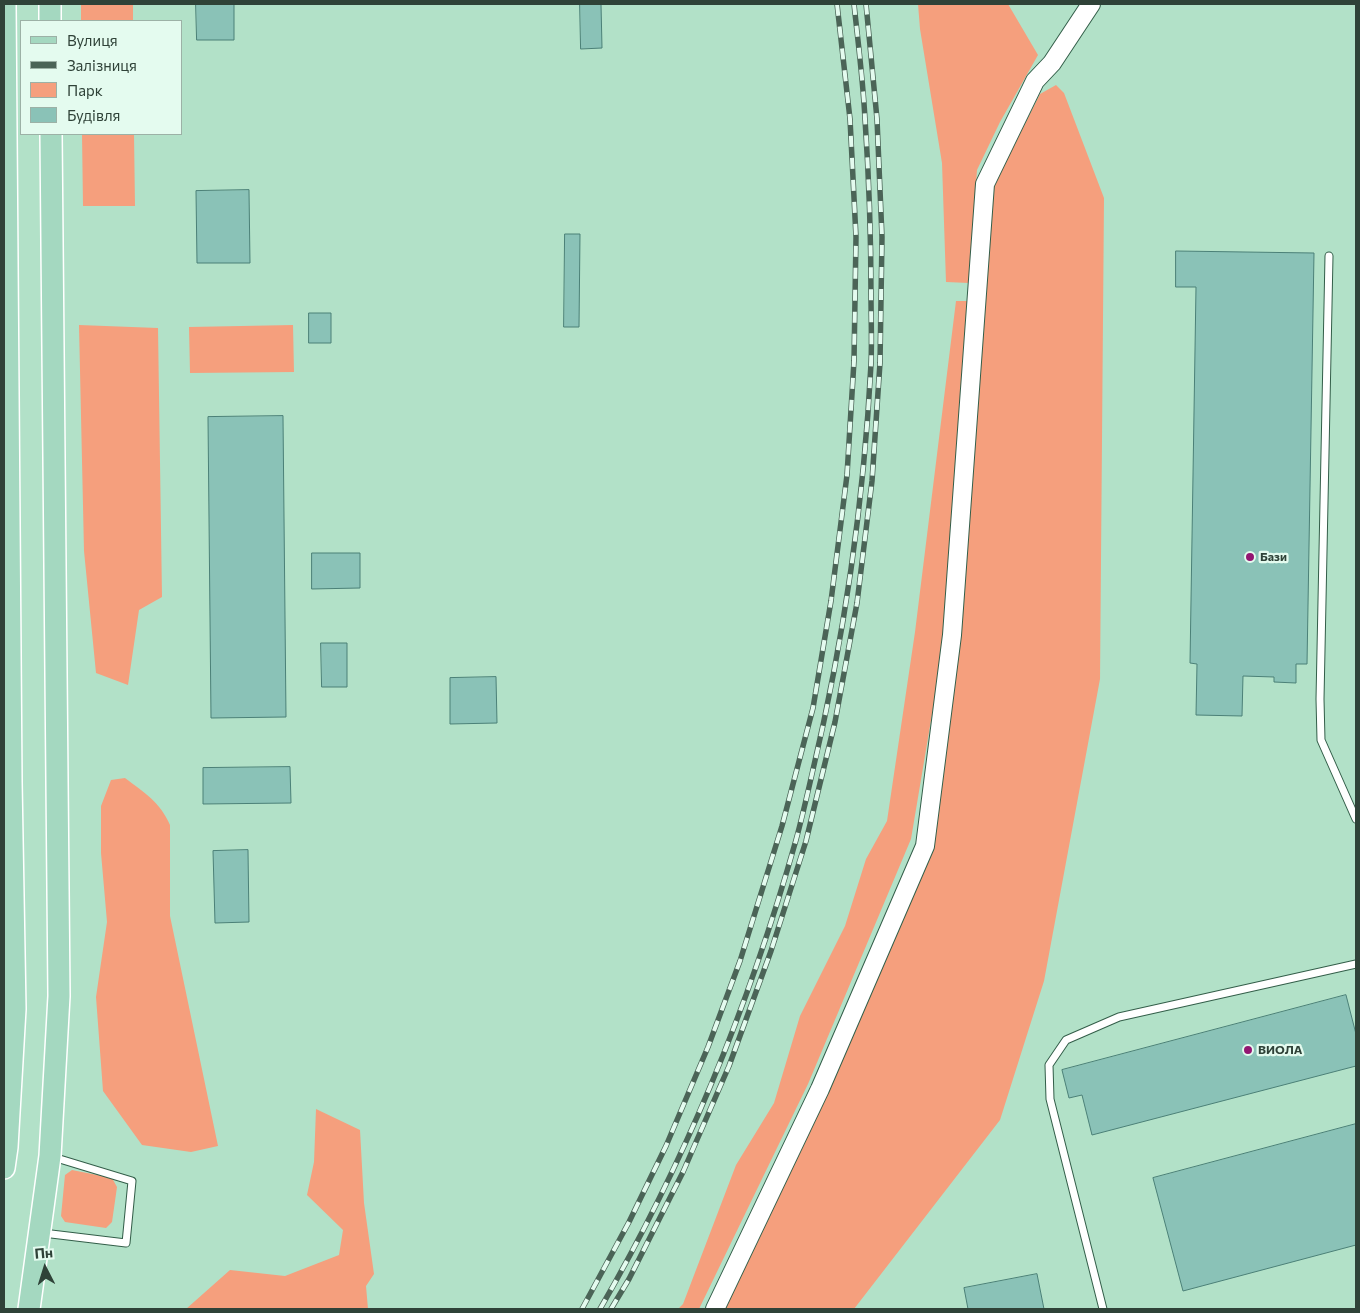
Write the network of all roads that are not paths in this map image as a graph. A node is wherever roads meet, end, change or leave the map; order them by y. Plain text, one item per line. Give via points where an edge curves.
1 (5, 4) edge
2 (50, 4) edge
3 (1091, 4) edge
4 (50, 20) edge
5 (51, 135) edge
6 (1329, 256) dead end
7 (1356, 819) edge
8 (1356, 964) edge
9 (50, 1156) junction
10 (4, 1168) edge
11 (40, 1233) junction
12 (29, 1309) edge
13 (715, 1309) edge
14 (1103, 1309) edge

1 - 10 main road via 15,1009
2 - 4 main road
3 - 13 street via 1052,62 1035,81 985,184 952,634 925,846 820,1089
5 - 9 main road via 59,996
6 - 7 lane via 1321,740
8 - 14 lane via 1119,1017 1066,1040 1049,1065 1050,1100
9 - 11 main road
9 - 11 lane via 132,1182 126,1244
11 - 12 main road

